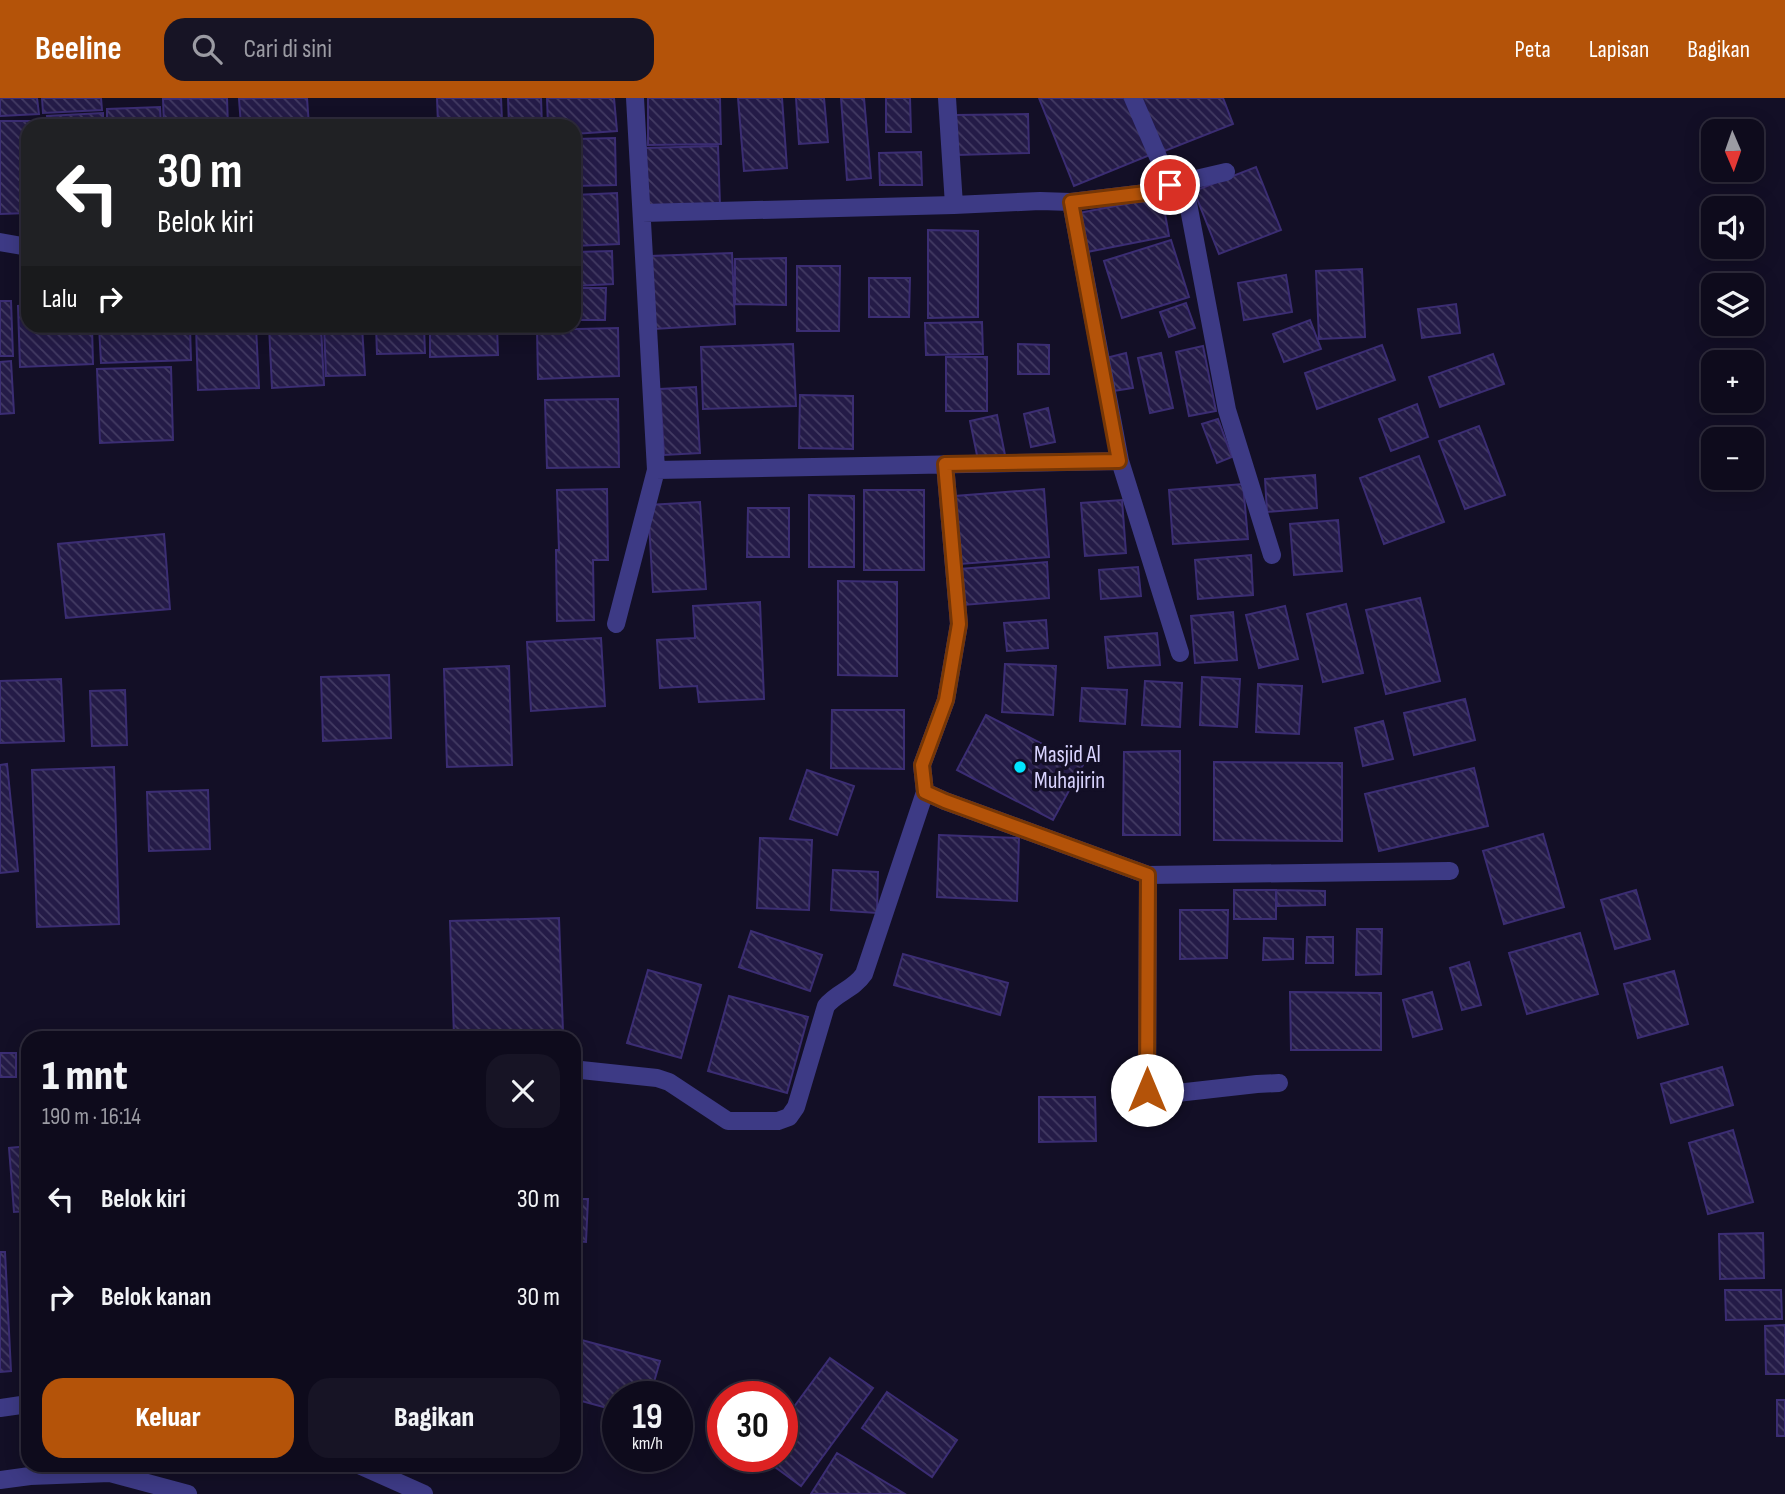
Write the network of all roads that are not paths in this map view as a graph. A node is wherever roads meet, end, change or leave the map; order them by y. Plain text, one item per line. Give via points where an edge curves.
1 (635, 98) edge
2 (947, 98) edge
3 (1133, 98) edge
4 (1226, 172) dead end
5 (1177, 183) junction
6 (1071, 202) junction
7 (954, 205) junction
8 (642, 213) junction
9 (0, 242) edge
10 (21, 246) edge
11 (1119, 461) junction
12 (945, 464) junction
13 (656, 470) junction
14 (1272, 555) dead end
15 (617, 624) dead end
16 (1180, 653) dead end
17 (925, 792) junction
18 (1450, 871) dead end
19 (1148, 875) junction
20 (581, 1070) dead end
21 (1279, 1083) dead end
22 (21, 1405) edge
23 (0, 1408) edge
24 (375, 1472) edge
25 (0, 1480) edge
26 (188, 1494) edge
27 (424, 1494) edge

1 - 8 street
2 - 7 street
3 - 5 street
4 - 5 street
5 - 6 street via 1146,193
5 - 14 street via 1227,410
6 - 7 street
6 - 11 street
7 - 8 street
8 - 13 street
9 - 10 street
11 - 12 street
11 - 16 street
12 - 13 street
12 - 17 street via 959,624 946,700 922,765
13 - 15 street
17 - 19 street
17 - 20 street via 864,974 826,1006 789,1117 728,1121 669,1082
18 - 19 street
19 - 21 street via 1147,1090 1159,1095
22 - 23 street
24 - 27 street
25 - 26 street via 110,1473

